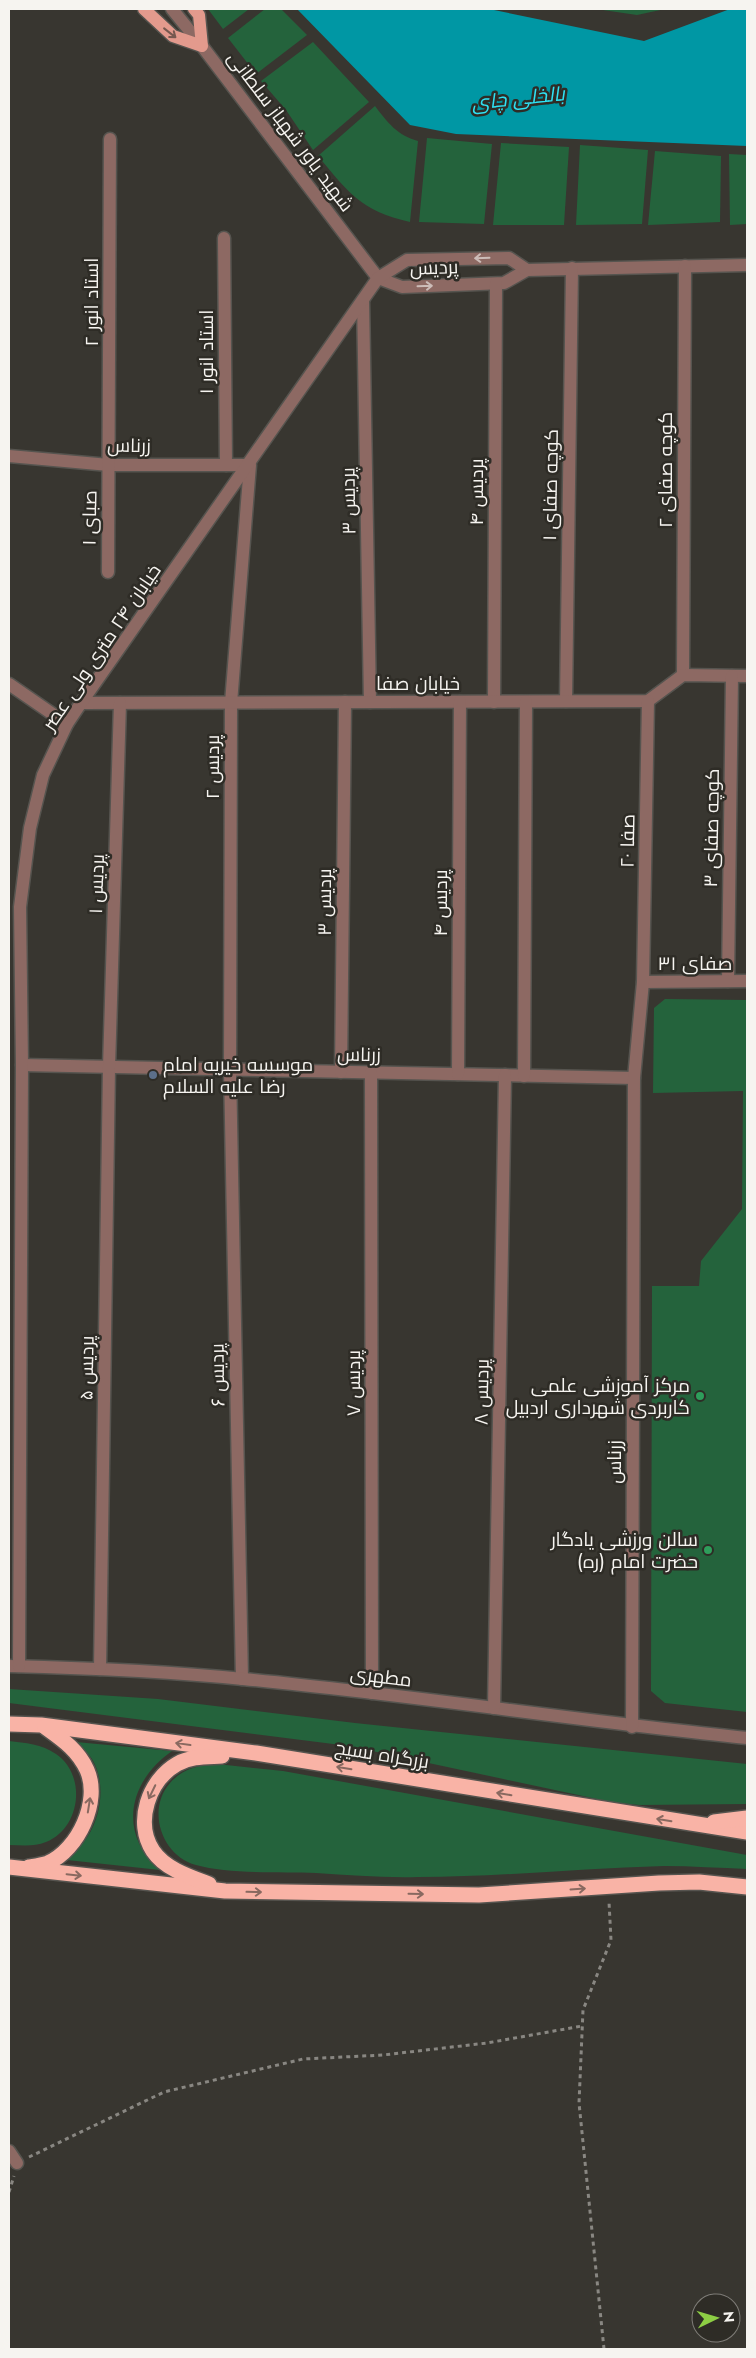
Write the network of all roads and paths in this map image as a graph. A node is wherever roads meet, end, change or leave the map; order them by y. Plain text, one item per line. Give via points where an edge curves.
1 (144, 9) edge
2 (172, 9) edge
3 (194, 9) edge
4 (202, 46) junction
5 (110, 139) dead end
6 (224, 238) dead end
7 (747, 265) edge
8 (685, 266) junction
9 (572, 268) junction
10 (527, 270) junction
11 (378, 278) junction
12 (496, 284) junction
13 (363, 300) junction
14 (9, 456) edge
15 (250, 464) junction
16 (109, 465) junction
17 (226, 465) junction
18 (108, 572) dead end
19 (683, 675) junction
20 (732, 676) junction
21 (747, 676) edge
22 (9, 684) edge
23 (566, 701) junction
24 (648, 701) junction
25 (231, 702) junction
26 (344, 702) junction
27 (370, 702) junction
28 (460, 702) junction
29 (494, 702) junction
30 (526, 702) junction
31 (81, 703) junction
32 (120, 703) junction
33 (67, 724) junction
34 (15, 926) edge
35 (728, 981) junction
36 (747, 981) edge
37 (643, 982) junction
38 (22, 1065) junction
39 (109, 1067) junction
40 (230, 1070) junction
41 (341, 1072) junction
42 (371, 1073) junction
43 (458, 1074) junction
44 (505, 1075) junction
45 (524, 1076) junction
46 (634, 1078) junction
47 (14, 1666) edge
48 (100, 1669) junction
49 (242, 1679) junction
50 (372, 1693) junction
51 (494, 1708) junction
52 (9, 1724) edge
53 (41, 1725) junction
54 (632, 1727) junction
55 (747, 1738) edge
56 (256, 1753) junction
57 (747, 1818) edge
58 (691, 1824) junction
59 (747, 1832) edge
60 (15, 1868) edge
61 (609, 1887) junction
62 (747, 1887) edge
63 (225, 1891) junction
64 (582, 2026) junction
65 (9, 2152) edge
66 (17, 2163) junction
67 (9, 2192) edge
68 (604, 2349) edge

1 -> 4 main road via 173,36
2 - 4 street, شهید یاور شهباز سلطانی
3 - 4 main road via 199,15
4 - 11 street, شهید یاور شهباز سلطانی
5 - 16 street, استاد انور ۲
6 - 17 street, استاد انور ۱
7 - 8 street, پردیس
8 - 9 street, پردیس
8 - 19 street, کوچه صفای ۲
9 - 10 street, پردیس
9 - 23 street, کوچه صفای ۱
10 -> 11 street, پردیس via 509,258 407,260
10 - 12 street, پردیس
11 -> 12 street, پردیس via 402,287
11 - 13 street, خیابان ۲۴ متری ولی عصر
12 - 29 street, پردیس ۴
13 - 15 street, خیابان ۲۴ متری ولی عصر
13 - 27 street, پردیس ۳
14 - 16 street, زرناس
15 - 17 street, زرناس
15 - 25 street, پردیس ۲
15 - 31 street, خیابان ۲۴ متری ولی عصر
16 - 17 street, زرناس
16 - 18 street, صبای ۱
19 - 20 street
19 - 24 street
20 - 21 street
20 - 35 street, کوچه صفای ۳
22 - 33 street
23 - 24 street, خیابان صفا
23 - 30 street, خیابان صفا
24 - 37 street, صفا ۲۰
25 - 26 street, خیابان صفا
25 - 32 street, خیابان صفا
25 - 40 street, پردیس ۲
26 - 27 street, خیابان صفا
26 - 41 street, پردیس ۳
27 - 28 street, خیابان صفا
28 - 29 street, خیابان صفا
28 - 43 street, پردیس ۴
29 - 30 street, خیابان صفا
30 - 45 street
31 - 32 street, خیابان صفا
31 - 33 street, خیابان ۲۴ متری ولی عصر
32 - 39 street, پردیس ۱
33 - 34 street, خیابان ۲۴ متری ولی عصر via 43,775 30,828
34 - 38 street, خیابان ۲۴ متری ولی عصر
35 - 36 street, صفای ۳۱
35 - 37 street, صفای ۳۱
37 - 46 street, زرناس
38 - 39 street, زرناس
38 - 47 street, خیابان ۲۴ متری ولی عصر
39 - 40 street, زرناس
39 - 48 street, پردیس ۵
40 - 41 street, زرناس
40 - 49 street, پردیس ۶
41 - 42 street, زرناس
42 - 43 street, زرناس
42 - 50 street, پردیس ۷
43 - 44 street, زرناس
44 - 45 street, زرناس
44 - 51 street, پردیس ۸
45 - 46 street, زرناس
46 - 54 street, زرناس
47 - 48 street, مطهری
48 - 49 street, مطهری
49 - 50 street, مطهری
50 - 51 street, مطهری
51 - 54 street, مطهری
52 - 53 highway, بزرگراه بسیج
56 -> 53 highway, بزرگراه بسیج
60 -> 53 highway via 49,1862 71,1844 87,1814 91,1785 81,1758 72,1746
54 - 55 street, مطهری
58 -> 56 highway, بزرگراه بسیج
56 -> 63 highway via 193,1758 177,1764 159,1779 144,1812 152,1850 159,1857 189,1876
57 - 58 highway
58 - 59 highway, بزرگراه بسیج
60 -> 63 highway
61 - 62 highway via 699,1882
63 -> 61 highway via 479,1895
61 - 64 path via 611,1940 583,2010
64 - 66 path via 487,2043 383,2055 303,2059 164,2092
64 - 68 path via 579,2103
65 - 66 street
66 - 67 path

